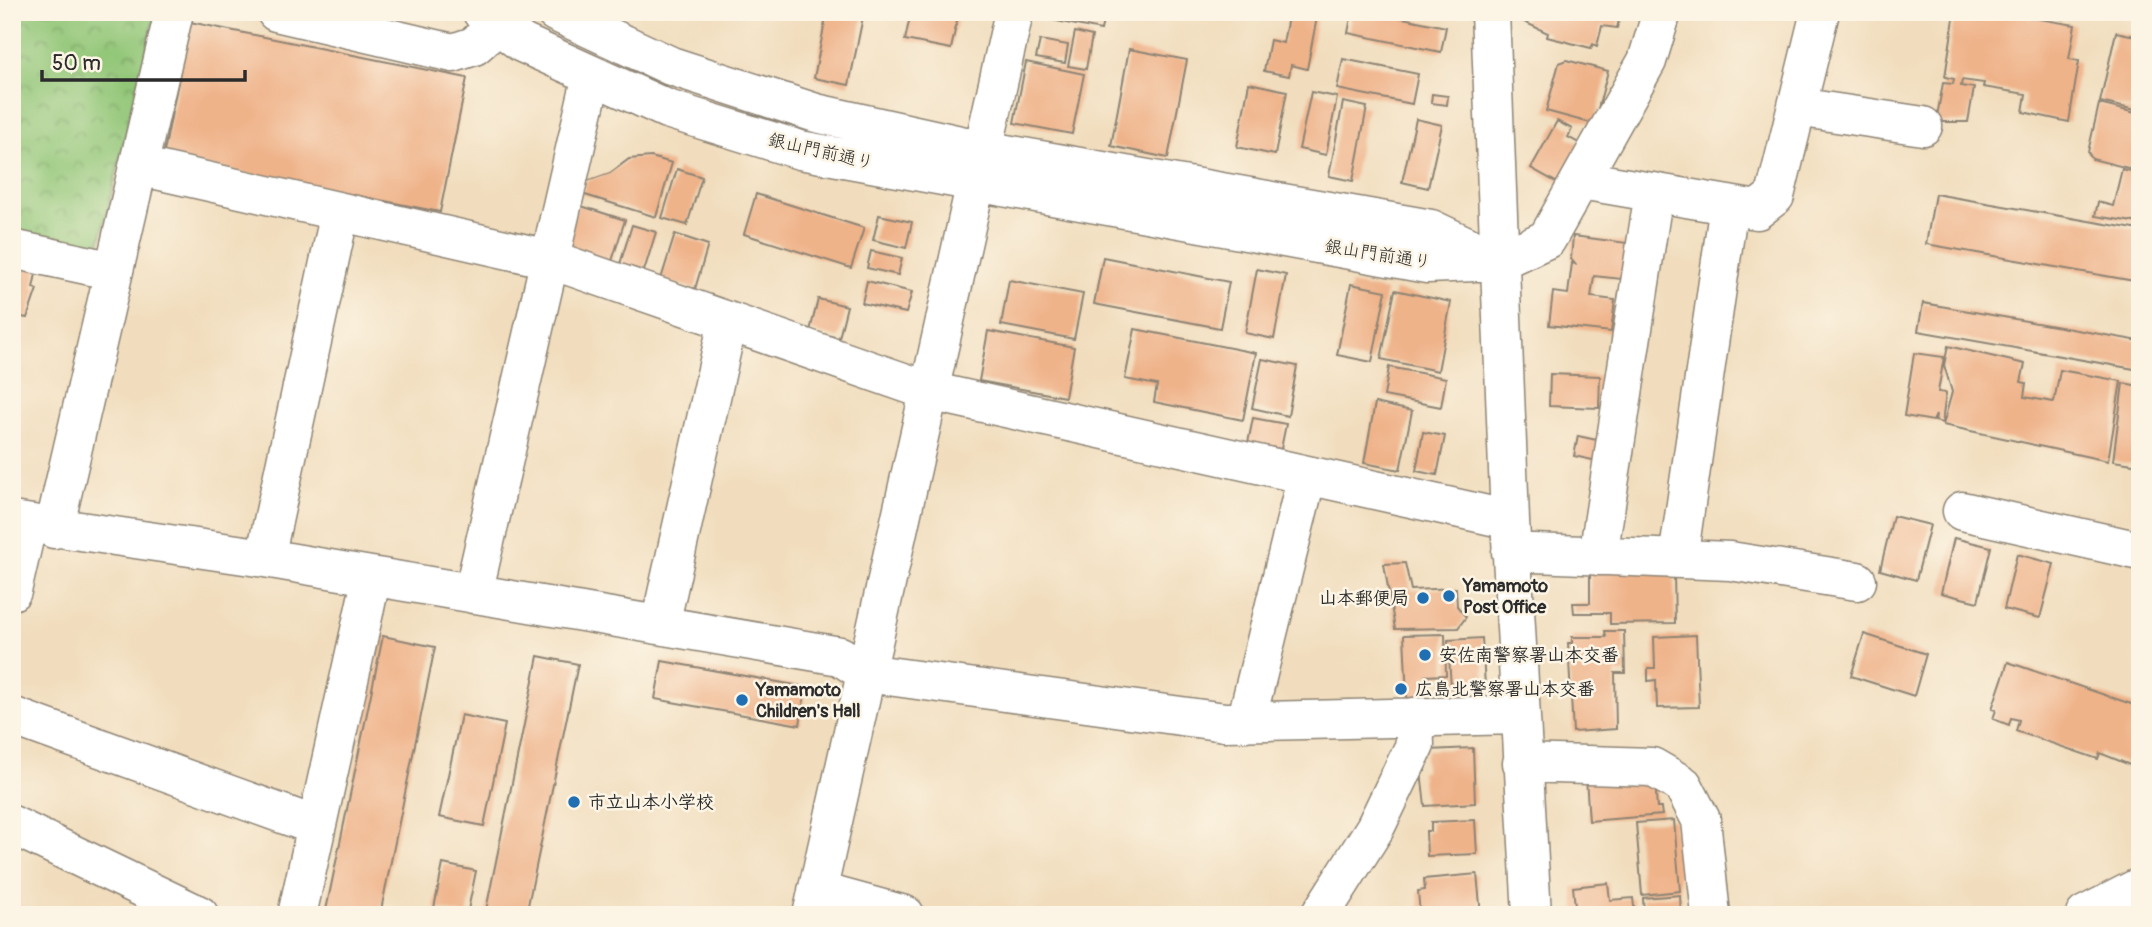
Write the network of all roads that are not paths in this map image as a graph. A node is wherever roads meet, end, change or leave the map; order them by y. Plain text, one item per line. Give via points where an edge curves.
1 (174, 12) edge
2 (276, 12) edge
3 (555, 12) edge
4 (1014, 12) edge
5 (1490, 12) edge
6 (1662, 12) edge
7 (1820, 12) edge
8 (490, 18) edge
9 (602, 23) edge
10 (592, 75) junction
11 (1797, 107) junction
12 (1923, 126) dead end
13 (139, 166) junction
14 (979, 166) junction
15 (1581, 180) junction
16 (1654, 192) junction
17 (1729, 205) junction
18 (340, 212) junction
19 (12, 249) edge
20 (549, 260) junction
21 (1499, 261) junction
22 (114, 271) junction
23 (728, 321) junction
24 (929, 391) junction
25 (1307, 475) junction
26 (1962, 511) dead end
27 (31, 525) edge
28 (1511, 536) junction
29 (2140, 551) edge
30 (1598, 556) junction
31 (265, 558) junction
32 (1678, 559) junction
33 (372, 576) junction
34 (1857, 581) dead end
35 (12, 591) edge
36 (473, 594) junction
37 (660, 625) junction
38 (866, 673) junction
39 (1519, 715) junction
40 (12, 716) edge
41 (1414, 717) junction
42 (1246, 722) junction
43 (1522, 762) junction
44 (12, 825) edge
45 (316, 827) junction
46 (2140, 887) edge
47 (814, 903) edge
48 (199, 915) edge
49 (297, 915) edge
50 (905, 915) edge
51 (1320, 915) edge
52 (1532, 915) edge
53 (1711, 915) edge
54 (2085, 915) edge

1 - 13 street
2 - 8 street via 453,53 474,46
3 - 9 street, 銀山門前通り
4 - 14 street
5 - 21 street
6 - 15 street via 1647,61
7 - 11 street
8 - 10 street, 銀山門前通り via 522,43
9 - 14 street, 銀山門前通り via 671,66
10 - 14 street, 銀山門前通り via 667,109 800,150
10 - 20 street
11 - 12 street
11 - 17 street via 1775,195 1758,210
13 - 18 street
13 - 22 street
14 - 21 street, 銀山門前通り via 1431,229
14 - 24 street
15 - 16 street
15 - 21 street via 1547,239
16 - 17 street
16 - 30 street
17 - 32 street
18 - 20 street
18 - 31 street
19 - 22 street
20 - 23 street
20 - 36 street
21 - 28 street
22 - 27 street
23 - 24 street
23 - 37 street
24 - 25 street
24 - 38 street
25 - 28 street
25 - 42 street
26 - 29 street
27 - 31 street
27 - 35 street
28 - 30 street
28 - 39 street
30 - 32 street
31 - 33 street
32 - 34 street via 1730,561
33 - 36 street
33 - 45 street
36 - 37 street
37 - 38 street via 840,656
38 - 42 street
38 - 47 street
39 - 41 street
39 - 43 street
40 - 45 street
41 - 42 street
41 - 51 street via 1415,745 1375,828
43 - 52 street
43 - 53 street via 1652,767 1683,785 1702,820
44 - 48 street
45 - 49 street
46 - 54 street
47 - 50 street

